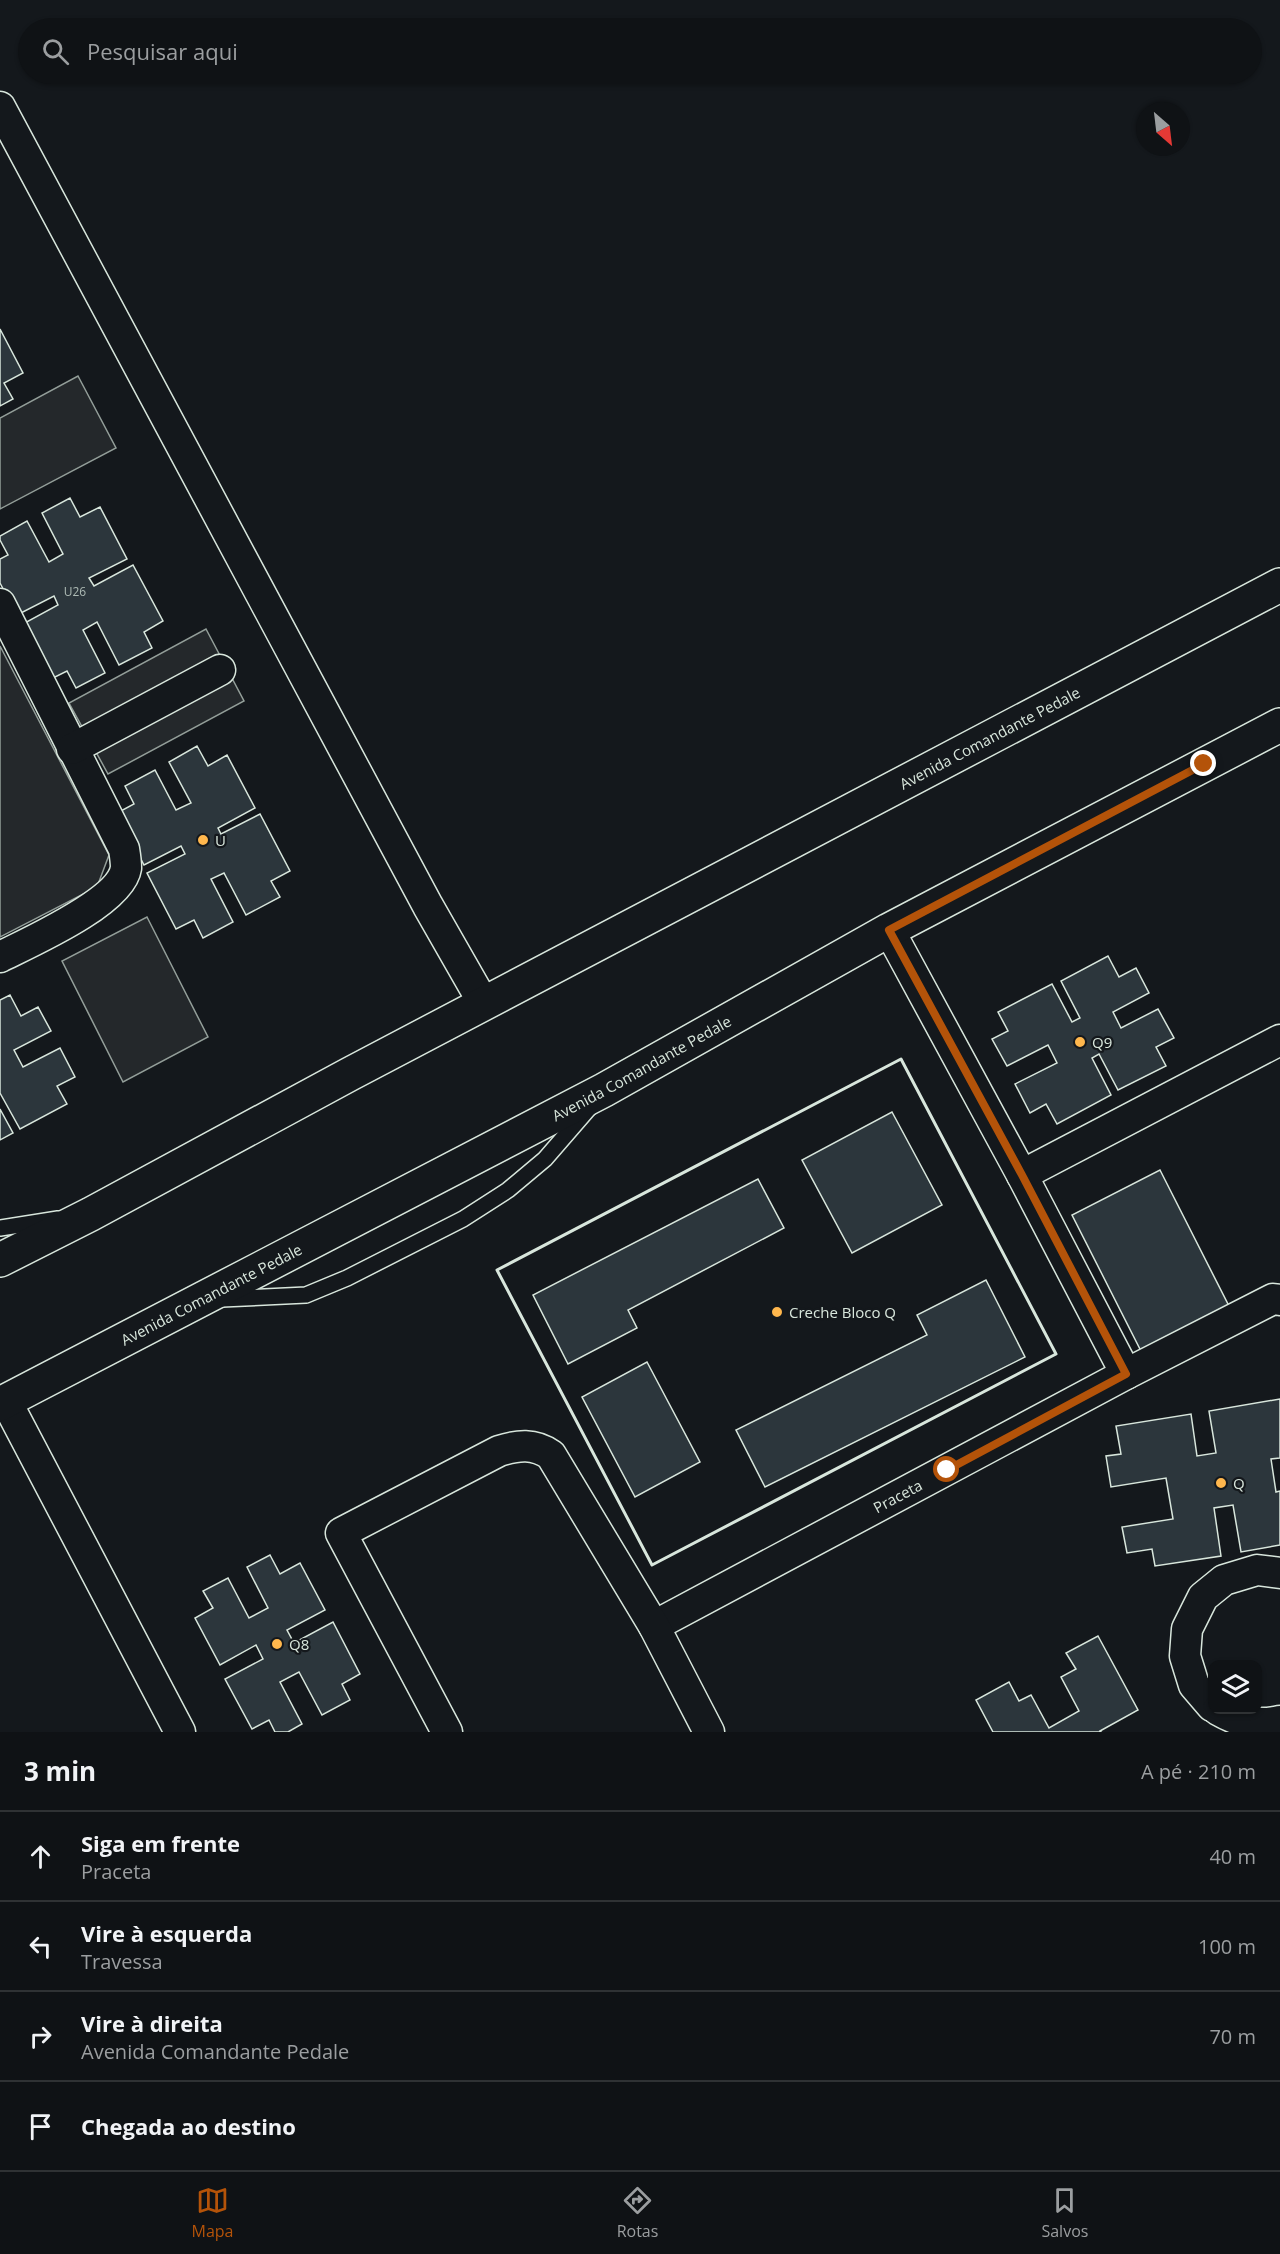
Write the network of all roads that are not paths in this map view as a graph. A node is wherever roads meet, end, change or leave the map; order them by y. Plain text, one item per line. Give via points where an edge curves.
1 (0, 107) edge
2 (1280, 585) edge
3 (0, 604) edge
4 (220, 670) dead end
5 (1280, 725) edge
6 (72, 749) junction
7 (889, 930) junction
8 (0, 957) edge
9 (484, 1004) junction
10 (1280, 1040) edge
11 (604, 1090) junction
12 (1022, 1175) junction
13 (91, 1214) junction
14 (0, 1228) edge
15 (0, 1260) edge
16 (201, 1299) junction
17 (1280, 1300) edge
18 (1126, 1374) junction
19 (3, 1402) edge
20 (1280, 1573) edge
21 (654, 1626) junction
22 (1208, 1701) edge
23 (1225, 1714) edge
24 (1280, 1721) edge
25 (180, 1732) edge
26 (447, 1732) edge
27 (709, 1732) edge

1 - 9 street
2 - 9 street, Avenida Comandante Pedale
3 - 6 street
4 - 6 street
5 - 7 street, Avenida Comandante Pedale
6 - 8 street via 124,849 126,869 118,885 91,909
7 - 11 street, Avenida Comandante Pedale
7 - 12 street
9 - 13 street, Avenida Comandante Pedale
10 - 12 street
11 - 16 street, Avenida Comandante Pedale
11 - 16 lane via 545,1159 508,1190 463,1219 306,1295
12 - 18 street
13 - 14 lane
13 - 15 street, Avenida Comandante Pedale
16 - 19 street, Avenida Comandante Pedale
17 - 18 street, Praceta via 1273,1299
18 - 21 street, Praceta
19 - 25 street
20 - 22 street via 1257,1570 1224,1580 1203,1597 1187,1629 1185,1656 1194,1684
21 - 26 street via 551,1455 532,1446 516,1445 499,1451 341,1533
21 - 27 street
23 - 24 street via 1237,1721 1264,1725

